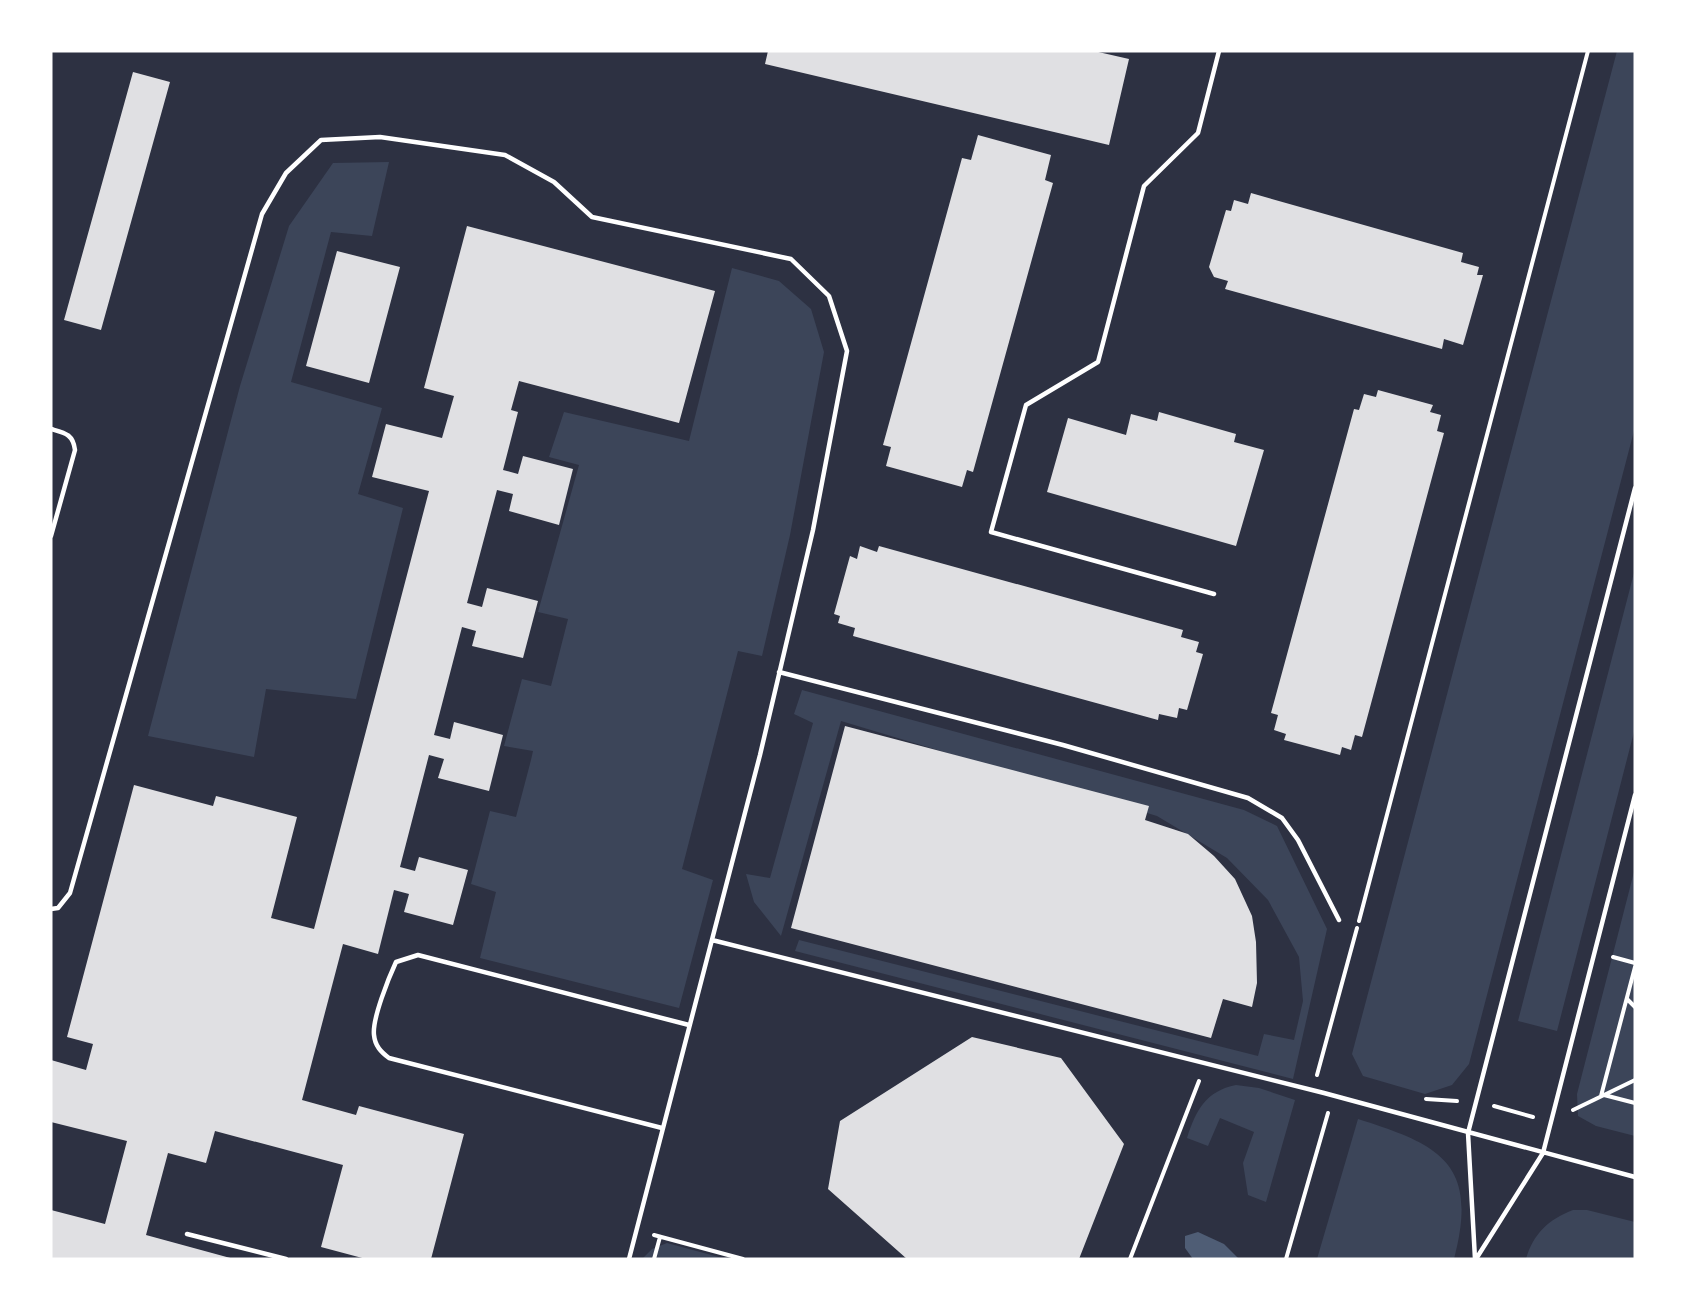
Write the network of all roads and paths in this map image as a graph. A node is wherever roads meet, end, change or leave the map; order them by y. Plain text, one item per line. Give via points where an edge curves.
1 (1219, 51) edge
2 (1588, 51) edge
3 (51, 429) edge
4 (1635, 488) edge
5 (51, 536) edge
6 (1214, 594) dead end
7 (779, 672) junction
8 (1635, 795) edge
9 (51, 909) edge
10 (1340, 920) dead end
11 (712, 940) junction
12 (1635, 966) edge
13 (1627, 998) junction
14 (1635, 1000) edge
15 (1635, 1007) edge
16 (689, 1025) junction
17 (1206, 1064) junction
18 (1635, 1080) edge
19 (1324, 1093) junction
20 (1603, 1095) junction
21 (1635, 1103) edge
22 (1551, 1122) junction
23 (662, 1128) junction
24 (1468, 1133) junction
25 (1543, 1153) junction
26 (1635, 1177) edge
27 (636, 1230) junction
28 (187, 1234) dead end
29 (660, 1237) junction
30 (286, 1259) edge
31 (629, 1259) edge
32 (654, 1259) edge
33 (743, 1259) edge
34 (1130, 1259) edge
35 (1286, 1259) edge
36 (1475, 1259) edge

1 - 6 lane via 1198,133 1144,186 1098,362 1026,405 991,532
2 - 19 path via 1316,1077
3 - 5 lane via 68,434 75,450
4 - 24 lane
7 - 9 lane via 813,530 847,351 829,296 791,259 592,217 554,182 505,155 380,137 321,140 286,173 262,214 70,893 58,908
7 - 10 lane via 1063,745 1248,798 1282,818 1298,840
7 - 11 lane
8 - 22 lane
11 - 16 lane
11 - 17 lane
12 - 13 path
13 - 14 path
13 - 15 path
13 - 20 path
16 - 23 lane
16 - 23 lane via 418,955 396,962 373,1034 378,1050 388,1058
17 - 19 lane
17 - 34 path
18 - 20 path
19 - 24 lane
19 - 35 path via 1329,1110
20 - 21 path
20 - 22 path
22 - 25 lane
23 - 27 lane
24 - 25 lane
24 - 36 lane
25 - 26 lane
25 - 36 lane
27 - 29 path
27 - 31 lane
28 - 30 lane
29 - 32 path
29 - 33 path

